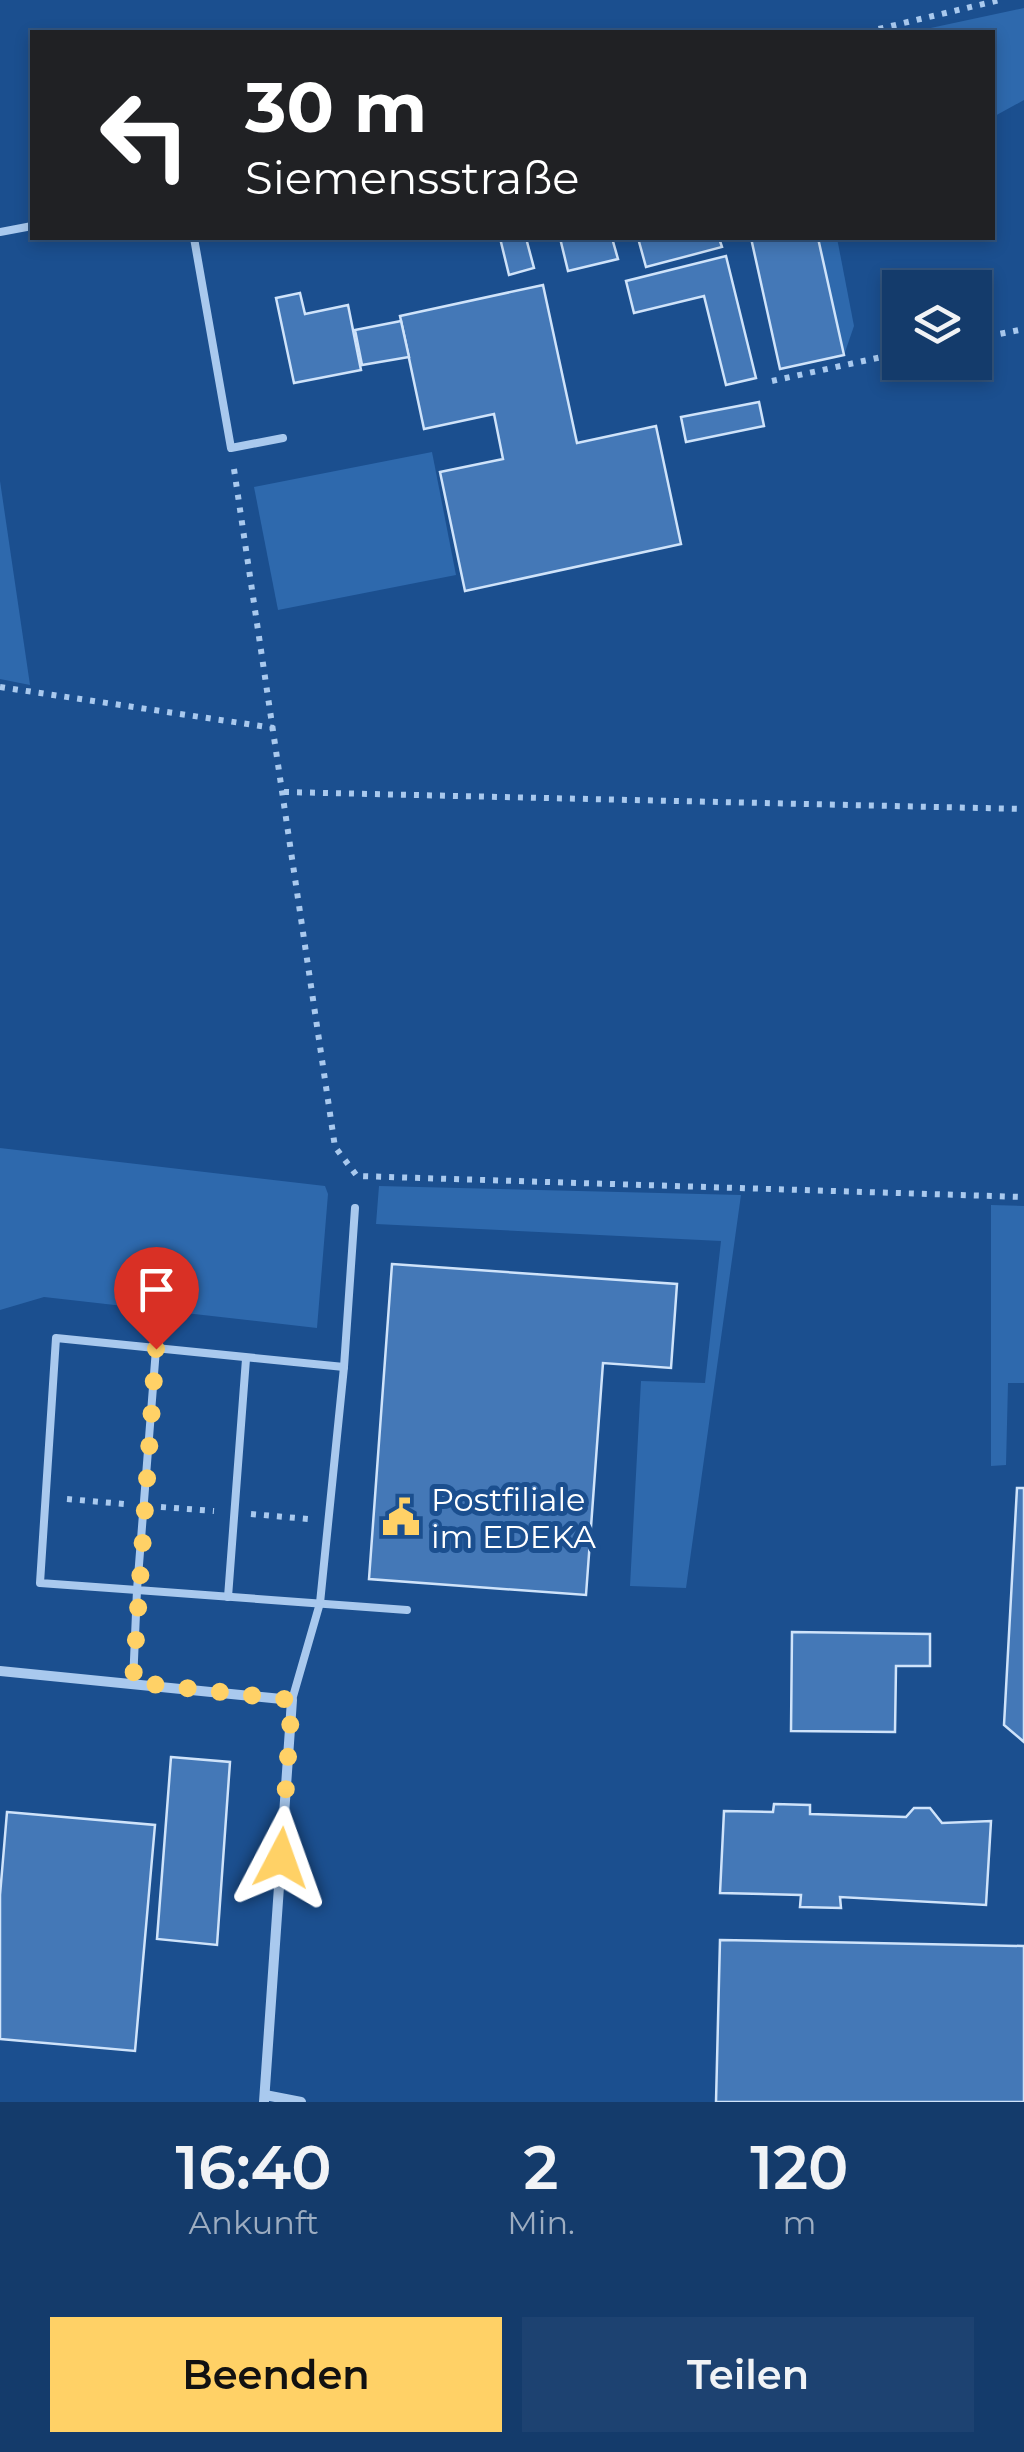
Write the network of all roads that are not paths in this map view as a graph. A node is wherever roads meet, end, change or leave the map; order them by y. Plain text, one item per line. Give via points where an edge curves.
1 (30, 226) edge
2 (0, 232) edge
3 (194, 240) edge
4 (283, 438) dead end
5 (355, 1208) dead end
6 (156, 1349) junction
7 (246, 1359) junction
8 (344, 1368) junction
9 (137, 1590) junction
10 (228, 1597) junction
11 (320, 1603) junction
12 (407, 1610) dead end
13 (0, 1671) edge
14 (133, 1682) junction
15 (292, 1700) junction
16 (265, 2098) edge
17 (301, 2102) edge

1 - 2 lane
3 - 4 lane via 231,448
5 - 8 lane
6 - 7 lane
6 - 9 lane
6 - 9 lane via 56,1338 40,1583
7 - 8 lane
7 - 10 lane
8 - 11 lane
9 - 10 lane
9 - 14 lane
10 - 11 lane
11 - 12 lane
11 - 15 lane
13 - 14 street
14 - 15 street
15 - 16 street
16 - 17 street

